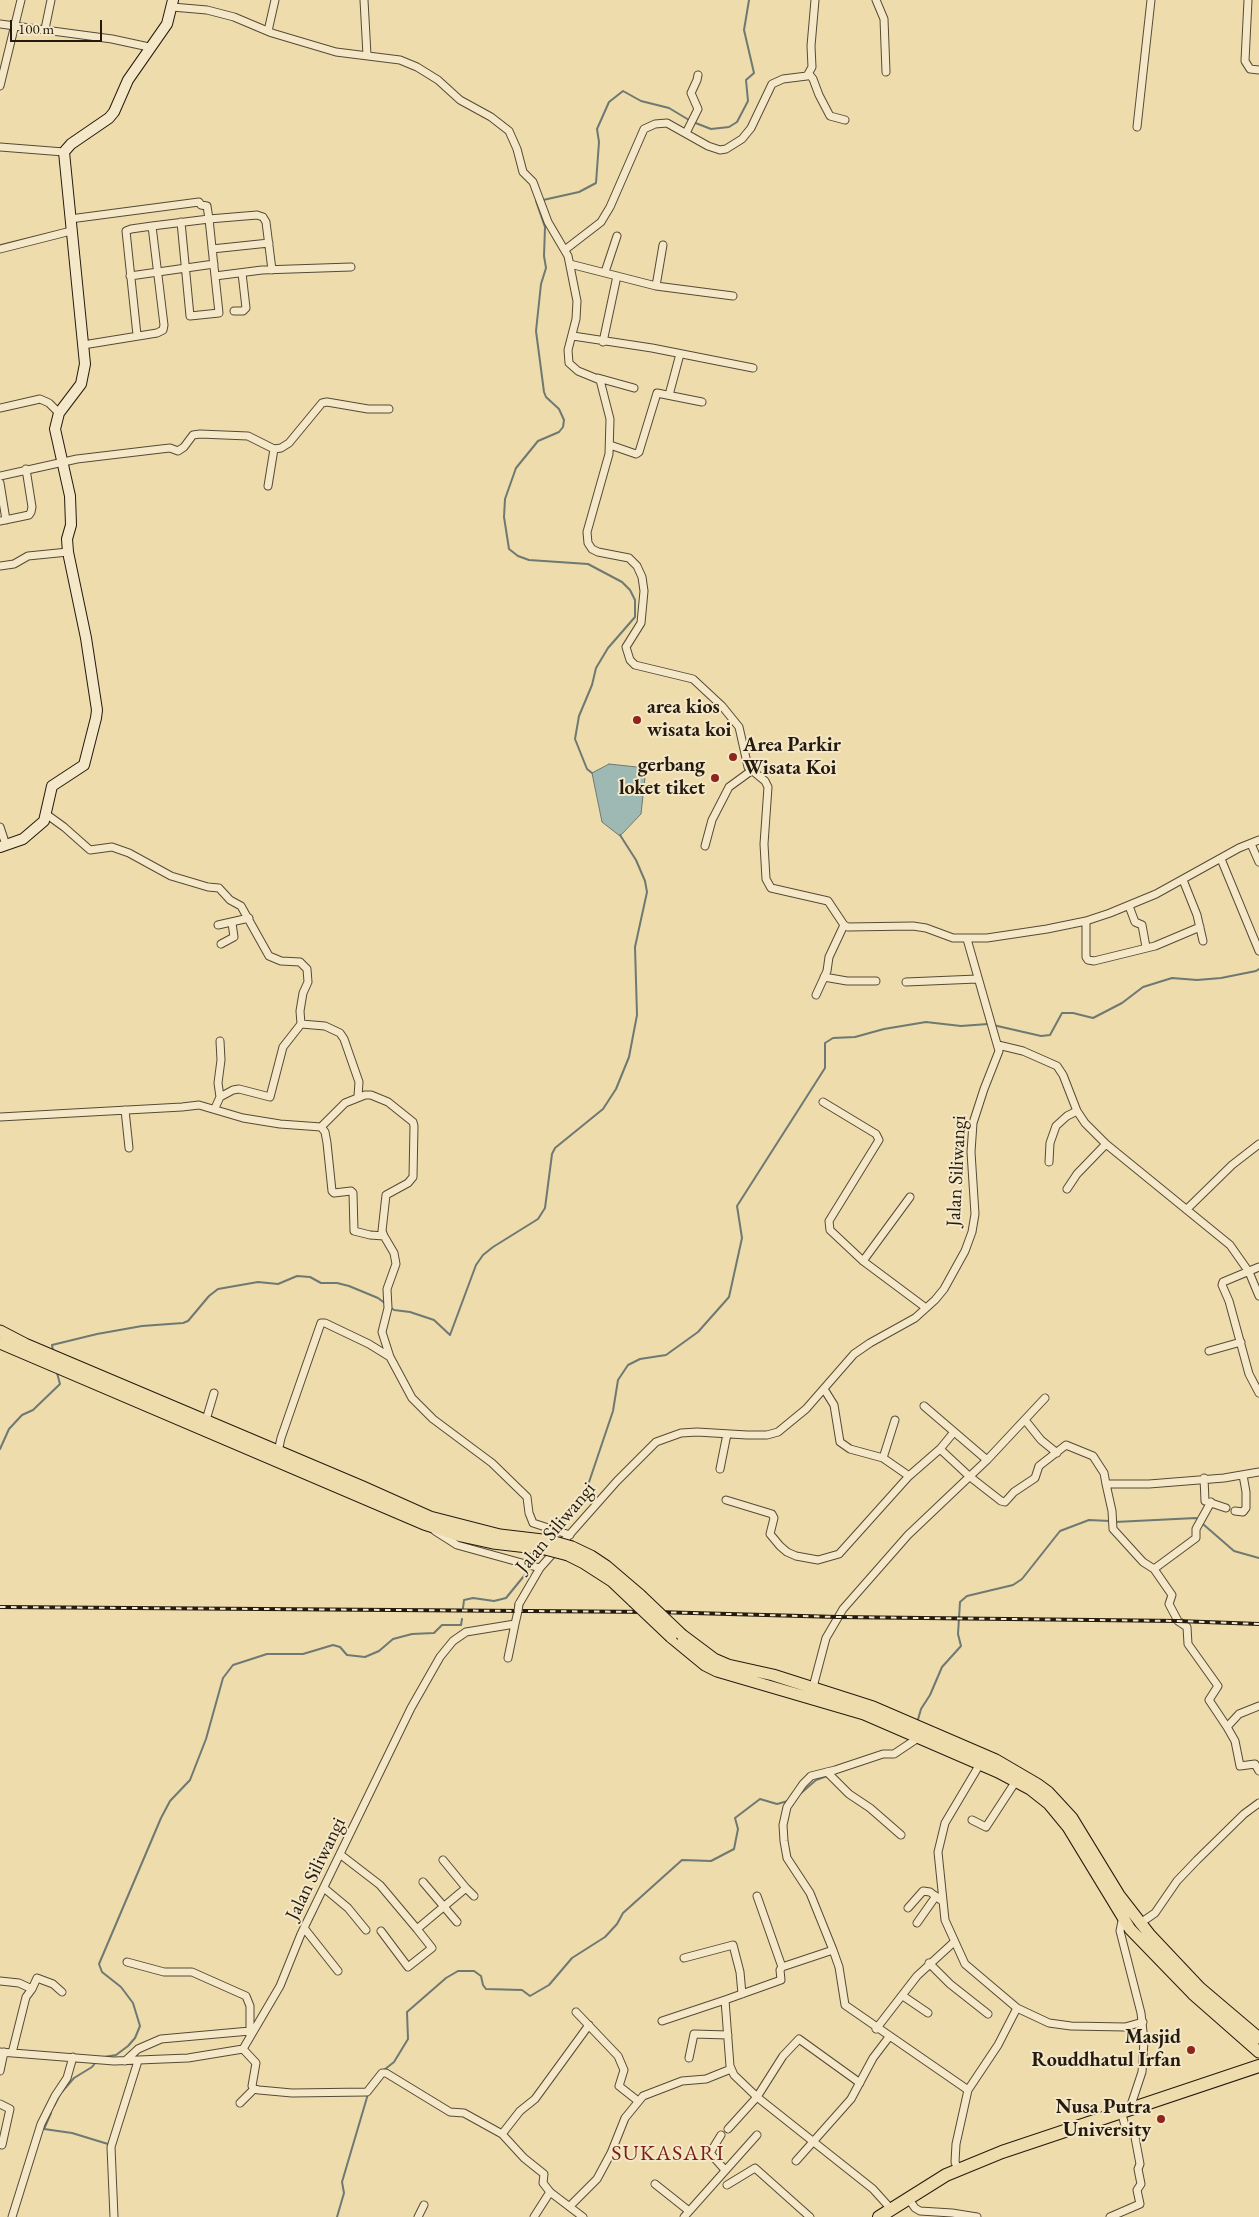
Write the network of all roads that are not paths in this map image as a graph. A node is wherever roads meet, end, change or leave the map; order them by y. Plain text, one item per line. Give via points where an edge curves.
1 (21, 0) edge
2 (51, 0) edge
3 (275, 0) edge
4 (364, 0) edge
5 (815, 0) edge
6 (876, 0) edge
7 (1151, 0) edge
8 (1248, 0) edge
9 (173, 4) edge
10 (0, 24) edge
11 (16, 26) junction
12 (45, 29) junction
13 (268, 31) junction
14 (150, 47) junction
15 (367, 55) junction
16 (1259, 70) edge
17 (886, 72) dead end
18 (809, 74) junction
19 (698, 75) dead end
20 (0, 86) edge
21 (844, 120) dead end
22 (1137, 127) dead end
23 (686, 133) junction
24 (0, 147) edge
25 (64, 152) junction
26 (70, 219) junction
27 (209, 219) junction
28 (181, 222) junction
29 (152, 226) junction
30 (71, 231) junction
31 (617, 236) dead end
32 (269, 243) junction
33 (663, 245) dead end
34 (0, 249) edge
35 (212, 249) junction
36 (566, 249) junction
37 (214, 264) junction
38 (570, 264) junction
39 (351, 267) dead end
40 (184, 268) junction
41 (272, 270) junction
42 (605, 272) junction
43 (157, 273) junction
44 (242, 273) junction
45 (130, 276) junction
46 (216, 276) junction
47 (617, 276) junction
48 (656, 286) junction
49 (732, 296) dead end
50 (234, 311) dead end
51 (137, 335) junction
52 (573, 336) junction
53 (603, 342) junction
54 (83, 345) junction
55 (680, 354) junction
56 (753, 368) dead end
57 (598, 378) junction
58 (634, 388) dead end
59 (669, 396) junction
60 (702, 402) dead end
61 (0, 408) edge
62 (389, 409) dead end
63 (58, 413) junction
64 (610, 445) junction
65 (274, 449) junction
66 (63, 462) junction
67 (26, 469) junction
68 (0, 476) edge
69 (0, 483) edge
70 (268, 486) dead end
71 (3, 520) edge
72 (68, 552) junction
73 (0, 566) edge
74 (751, 771) junction
75 (46, 814) junction
76 (0, 827) edge
77 (1259, 840) edge
78 (1251, 844) junction
79 (3, 846) edge
80 (705, 846) dead end
81 (1221, 859) junction
82 (1259, 862) edge
83 (1183, 880) junction
84 (1128, 906) junction
85 (249, 918) junction
86 (1086, 921) junction
87 (232, 923) junction
88 (218, 925) dead end
89 (844, 925) junction
90 (1200, 927) junction
91 (1255, 931) edge
92 (967, 939) junction
93 (1203, 941) dead end
94 (221, 944) dead end
95 (1146, 947) junction
96 (1259, 951) edge
97 (824, 977) junction
98 (977, 979) junction
99 (876, 981) dead end
100 (906, 982) dead end
101 (816, 995) dead end
102 (301, 1024) junction
103 (220, 1041) dead end
104 (998, 1045) junction
105 (358, 1096) junction
106 (220, 1097) junction
107 (823, 1102) dead end
108 (215, 1108) junction
109 (125, 1110) junction
110 (1077, 1112) junction
111 (0, 1116) edge
112 (321, 1127) junction
113 (1106, 1144) junction
114 (1259, 1144) edge
115 (129, 1148) dead end
116 (1049, 1162) dead end
117 (1067, 1188) dead end
118 (910, 1197) dead end
119 (1187, 1209) junction
120 (384, 1236) junction
121 (863, 1261) junction
122 (1259, 1267) edge
123 (1249, 1272) junction
124 (1259, 1296) edge
125 (926, 1308) junction
126 (0, 1331) edge
127 (1241, 1342) junction
128 (0, 1343) edge
129 (1209, 1351) dead end
130 (390, 1357) junction
131 (824, 1389) junction
132 (123, 1390) junction
133 (214, 1393) dead end
134 (1259, 1393) edge
135 (1045, 1398) dead end
136 (924, 1406) dead end
137 (206, 1420) junction
138 (895, 1420) dead end
139 (1025, 1420) junction
140 (954, 1432) junction
141 (727, 1434) junction
142 (940, 1449) junction
143 (278, 1452) junction
144 (1057, 1453) junction
145 (883, 1458) junction
146 (986, 1460) junction
147 (720, 1469) dead end
148 (1259, 1472) edge
149 (1243, 1475) junction
150 (909, 1476) junction
151 (969, 1476) junction
152 (1204, 1478) junction
153 (1106, 1484) junction
154 (726, 1500) dead end
155 (1211, 1502) junction
156 (1226, 1508) dead end
157 (1236, 1511) dead end
158 (424, 1524) junction
159 (570, 1535) junction
160 (548, 1545) junction
161 (540, 1568) junction
162 (1154, 1569) junction
163 (515, 1624) junction
164 (676, 1636) junction
165 (508, 1658) dead end
166 (813, 1687) junction
167 (1259, 1706) edge
168 (1227, 1727) junction
169 (918, 1738) junction
170 (980, 1764) junction
171 (1259, 1771) edge
172 (828, 1772) junction
173 (1016, 1781) junction
174 (1259, 1802) edge
175 (972, 1820) dead end
176 (901, 1835) dead end
177 (341, 1855) junction
178 (443, 1860) dead end
179 (424, 1882) dead end
180 (324, 1888) junction
181 (466, 1888) junction
182 (474, 1896) dead end
183 (757, 1896) dead end
184 (939, 1899) junction
185 (444, 1906) junction
186 (908, 1908) dead end
187 (1126, 1914) junction
188 (457, 1922) dead end
189 (917, 1923) dead end
190 (1135, 1926) junction
191 (304, 1928) junction
192 (417, 1928) junction
193 (366, 1930) dead end
194 (381, 1931) dead end
195 (954, 1942) junction
196 (833, 1950) junction
197 (684, 1958) dead end
198 (127, 1962) dead end
199 (929, 1964) junction
200 (782, 1967) junction
201 (338, 1971) dead end
202 (0, 1981) edge
203 (32, 1988) junction
204 (62, 1992) dead end
205 (742, 1994) junction
206 (903, 1996) junction
207 (725, 2000) junction
208 (1017, 2008) junction
209 (576, 2012) dead end
210 (928, 2013) dead end
211 (988, 2014) dead end
212 (662, 2021) dead end
213 (1143, 2022) junction
214 (589, 2025) junction
215 (876, 2029) junction
216 (250, 2034) junction
217 (728, 2035) junction
218 (889, 2037) junction
219 (1259, 2038) edge
220 (243, 2049) junction
221 (5, 2052) edge
222 (1259, 2052) edge
223 (73, 2057) junction
224 (689, 2058) dead end
225 (125, 2061) junction
226 (138, 2061) junction
227 (1259, 2066) edge
228 (731, 2070) junction
229 (0, 2071) edge
230 (860, 2083) junction
231 (254, 2089) junction
232 (968, 2090) junction
233 (757, 2097) junction
234 (638, 2101) junction
235 (240, 2103) dead end
236 (0, 2104) edge
237 (1126, 2109) junction
238 (728, 2129) dead end
239 (502, 2134) junction
240 (721, 2134) dead end
241 (757, 2135) dead end
242 (815, 2140) junction
243 (2, 2145) dead end
244 (796, 2161) dead end
245 (725, 2170) junction
246 (958, 2170) junction
247 (655, 2184) dead end
248 (727, 2185) dead end
249 (550, 2192) junction
250 (907, 2198) junction
251 (424, 2205) dead end
252 (570, 2206) junction
253 (891, 2209) junction
254 (689, 2210) junction
255 (12, 2217) edge
256 (114, 2217) edge
257 (418, 2217) edge
258 (534, 2217) edge
259 (583, 2217) edge
260 (684, 2217) edge
261 (810, 2217) edge
262 (879, 2217) edge
263 (977, 2217) edge
264 (1110, 2217) edge

1 - 11 street
2 - 12 street
3 - 13 street
4 - 15 street
5 - 18 street
6 - 17 street via 884,19
7 - 22 street
8 - 16 street via 1245,61 1250,69
9 - 13 street via 234,16
9 - 14 street via 167,24
10 - 11 street
11 - 12 street
11 - 20 street
12 - 14 street
13 - 15 street via 336,52
14 - 25 street via 128,80 110,118 70,144
15 - 36 street via 400,60 417,67 460,100 502,124 514,141 521,167 536,190 548,222
18 - 21 street via 830,116
18 - 23 street via 804,78 783,79 772,84 751,128 734,146 717,149
19 - 23 street via 691,93 698,109
23 - 36 street via 663,123 644,129 601,222
24 - 25 street
25 - 26 street
26 - 27 street via 199,202 207,206
26 - 30 street
27 - 28 street
27 - 32 street via 243,215 263,217
27 - 35 street
28 - 29 street
28 - 40 street
29 - 43 street
29 - 45 street via 126,232
30 - 34 street
30 - 54 street
31 - 42 street
32 - 35 street
32 - 41 street
33 - 48 street
35 - 37 street
36 - 38 street
37 - 40 street
37 - 46 street
38 - 42 street
38 - 52 street via 577,301
39 - 41 street
40 - 43 street
40 - 46 street via 193,317 219,314
41 - 44 street
42 - 47 street
43 - 45 street
43 - 51 street via 164,327 162,332
44 - 46 street
44 - 50 street via 247,305 243,311
45 - 51 street
47 - 48 street
47 - 53 street
48 - 49 street
51 - 54 street
52 - 53 street
52 - 57 street via 568,363 578,371
53 - 55 street
54 - 63 street via 85,364 81,384
55 - 56 street
55 - 59 street
57 - 58 street
57 - 64 street via 610,418
59 - 60 street
59 - 64 street via 655,394 639,452 636,454
61 - 63 street via 40,399
62 - 65 street via 322,403 288,443
63 - 66 street via 55,429
64 - 74 street via 587,535 594,551 629,558 642,577 641,623 626,647 629,658 635,665 685,676 699,683 740,727 746,764
65 - 66 street via 248,436 212,433 193,435 178,451 170,448
65 - 70 street
66 - 67 street
66 - 72 street via 70,496
67 - 68 street
67 - 71 street via 32,511 29,515
69 - 71 street
72 - 73 street via 28,556 14,564
72 - 75 street via 97,710 84,765 52,786
74 - 80 street via 729,787 712,820
74 - 89 street via 768,787 764,831 769,886 773,890 828,902
75 - 79 street via 40,826
75 - 85 street via 90,850 112,846 172,876 219,888 241,906
76 - 79 street
77 - 78 street
78 - 81 street
78 - 82 street
81 - 83 street
81 - 91 street via 1232,889
83 - 84 street
83 - 90 street
84 - 86 street
84 - 95 street via 1135,922 1142,925
85 - 87 street
85 - 102 street via 269,956 280,961 300,962 307,969
86 - 92 street
86 - 95 street via 1088,960
87 - 88 street
87 - 94 street via 234,937
89 - 92 street via 854,928 913,926
89 - 97 street
90 - 93 street
90 - 95 street
91 - 96 street
92 - 98 street, Jalan Siliwangi
97 - 99 street
97 - 101 street
98 - 100 street
98 - 104 street, Jalan Siliwangi
102 - 105 street via 325,1026 340,1033 359,1082
102 - 106 street via 283,1047 270,1097 239,1089
103 - 106 street
104 - 110 street via 1023,1051 1057,1066
104 - 125 street, Jalan Siliwangi via 998,1057 973,1123 971,1152 975,1214 972,1232 944,1289
105 - 112 street via 345,1103
105 - 120 street via 371,1095 388,1102 414,1126 412,1177 408,1183 386,1195
106 - 108 street
107 - 121 street via 878,1137 877,1146 828,1225
108 - 109 street via 198,1104
108 - 112 street via 243,1118
109 - 111 street
109 - 115 street
110 - 113 street
110 - 116 street via 1056,1126 1050,1143
112 - 120 street via 327,1143 332,1192 353,1193 354,1231
113 - 117 street
113 - 119 street
114 - 119 street via 1232,1165
118 - 121 street
119 - 123 street via 1230,1245
120 - 130 street via 395,1258 394,1271 386,1290 388,1305 382,1332
121 - 125 street
122 - 123 street
123 - 124 street
123 - 127 street via 1222,1285
125 - 131 street, Jalan Siliwangi via 915,1318 854,1354
126 - 132 main road
127 - 129 street
127 - 134 street via 1249,1374
128 - 132 main road
130 - 143 street via 321,1323
130 - 159 street via 419,1407 492,1464 527,1498 533,1523
131 - 141 street, Jalan Siliwangi via 778,1432 767,1435
131 - 145 street via 834,1404 838,1441
132 - 137 main road
132 - 158 main road
133 - 137 street
135 - 139 street
136 - 140 street
137 - 143 main road
138 - 145 street
139 - 144 street
139 - 146 street
140 - 142 street
140 - 146 street
141 - 147 street
141 - 159 street, Jalan Siliwangi via 681,1433 656,1442 622,1475
142 - 150 street
142 - 151 street
143 - 160 main road via 430,1517
144 - 151 street via 1039,1466 1035,1478 1005,1502
144 - 153 street via 1066,1445 1090,1453 1100,1466
145 - 150 street
146 - 151 street
148 - 149 street
149 - 152 street
149 - 157 street via 1246,1508 1243,1512
150 - 154 street via 839,1554 824,1559 807,1559 787,1552 771,1535 772,1514
151 - 166 street via 908,1535 843,1609 826,1638
152 - 153 street via 1149,1484
152 - 155 street via 1204,1500
153 - 162 street via 1113,1529 1142,1562
155 - 156 street
155 - 162 street via 1196,1529 1196,1538
158 - 160 main road via 493,1543
158 - 161 street via 458,1545
159 - 161 street, Jalan Siliwangi
160 - 164 main road, bridge via 570,1551 636,1598
161 - 163 street, Jalan Siliwangi via 519,1607
162 - 168 street via 1172,1595 1169,1604 1178,1621 1187,1627 1188,1644 1218,1686 1209,1700
163 - 165 street
163 - 177 street, Jalan Siliwangi via 466,1632 443,1652 411,1708
164 - 166 main road via 728,1665
164 - 169 main road via 706,1665 717,1671 864,1714
166 - 187 main road via 908,1721 996,1760 1037,1784 1072,1818
167 - 168 street via 1235,1717
168 - 171 street via 1235,1741 1240,1766 1255,1764
169 - 170 main road
169 - 172 street via 894,1754 883,1754
170 - 173 main road
170 - 184 street via 943,1829 938,1861
172 - 176 street via 849,1794
172 - 196 street via 811,1776 803,1784 787,1808 784,1825 787,1858 810,1893
173 - 175 street via 986,1827
173 - 187 main road via 1040,1796 1068,1827
174 - 190 street via 1197,1860 1155,1913
177 - 180 street, Jalan Siliwangi
177 - 192 street via 380,1885
178 - 181 street
179 - 185 street
180 - 191 street, Jalan Siliwangi
180 - 193 street via 348,1908
181 - 182 street
181 - 185 street
183 - 200 street
184 - 186 street via 922,1891
184 - 189 street
184 - 195 street
185 - 188 street
185 - 192 street
187 - 190 main road
187 - 213 street via 1120,1931
190 - 219 main road
190 - 222 main road via 1193,1994
191 - 201 street
191 - 216 street, Jalan Siliwangi via 280,1986
192 - 194 street via 432,1948 408,1967
195 - 199 street
195 - 208 street via 969,1969
196 - 200 street
196 - 215 street via 844,2004
197 - 205 street via 733,1945
198 - 216 street via 164,1972 192,1972 246,1996 249,2000
199 - 206 street
199 - 211 street
200 - 205 street via 780,1980
202 - 203 street
203 - 204 street via 37,1978 53,1984
203 - 221 street
205 - 207 street
206 - 210 street
206 - 215 street
207 - 212 street
207 - 217 street
208 - 213 street via 1049,2023 1065,2026 1126,2027
208 - 232 street via 998,2045
209 - 214 street
213 - 237 street via 1142,2072
214 - 234 street via 621,2060 624,2070 619,2086
214 - 239 street via 535,2099 520,2111
215 - 218 street
216 - 220 street, Jalan Siliwangi
216 - 225 street via 162,2039 138,2049
217 - 224 street via 695,2033
217 - 228 street
218 - 230 street
218 - 232 street
220 - 226 street via 188,2058
220 - 231 street via 256,2064
221 - 223 street
221 - 229 street
223 - 225 street
223 - 255 street via 67,2078 41,2124
225 - 226 street
226 - 256 street via 111,2147
227 - 237 highway
228 - 233 street
228 - 234 street via 661,2088
230 - 233 street via 799,2039 783,2056
230 - 242 street via 851,2099
231 - 235 street
231 - 239 street via 367,2092 385,2073 450,2112 464,2113
232 - 246 street via 956,2144
233 - 238 street
233 - 242 street
234 - 252 street via 625,2118 597,2179
236 - 243 street via 10,2109
237 - 246 highway
237 - 264 street via 1126,2129 1133,2129 1140,2164 1141,2184 1137,2192 1140,2204
239 - 249 street via 544,2174 543,2183
240 - 245 street via 710,2153
241 - 245 street
242 - 244 street
242 - 253 street via 873,2189
245 - 254 street
246 - 250 highway
247 - 254 street
248 - 261 street via 755,2168
249 - 252 street
249 - 258 street
250 - 253 highway
250 - 263 street via 920,2211
251 - 257 street
252 - 259 street
253 - 262 highway
254 - 260 street

